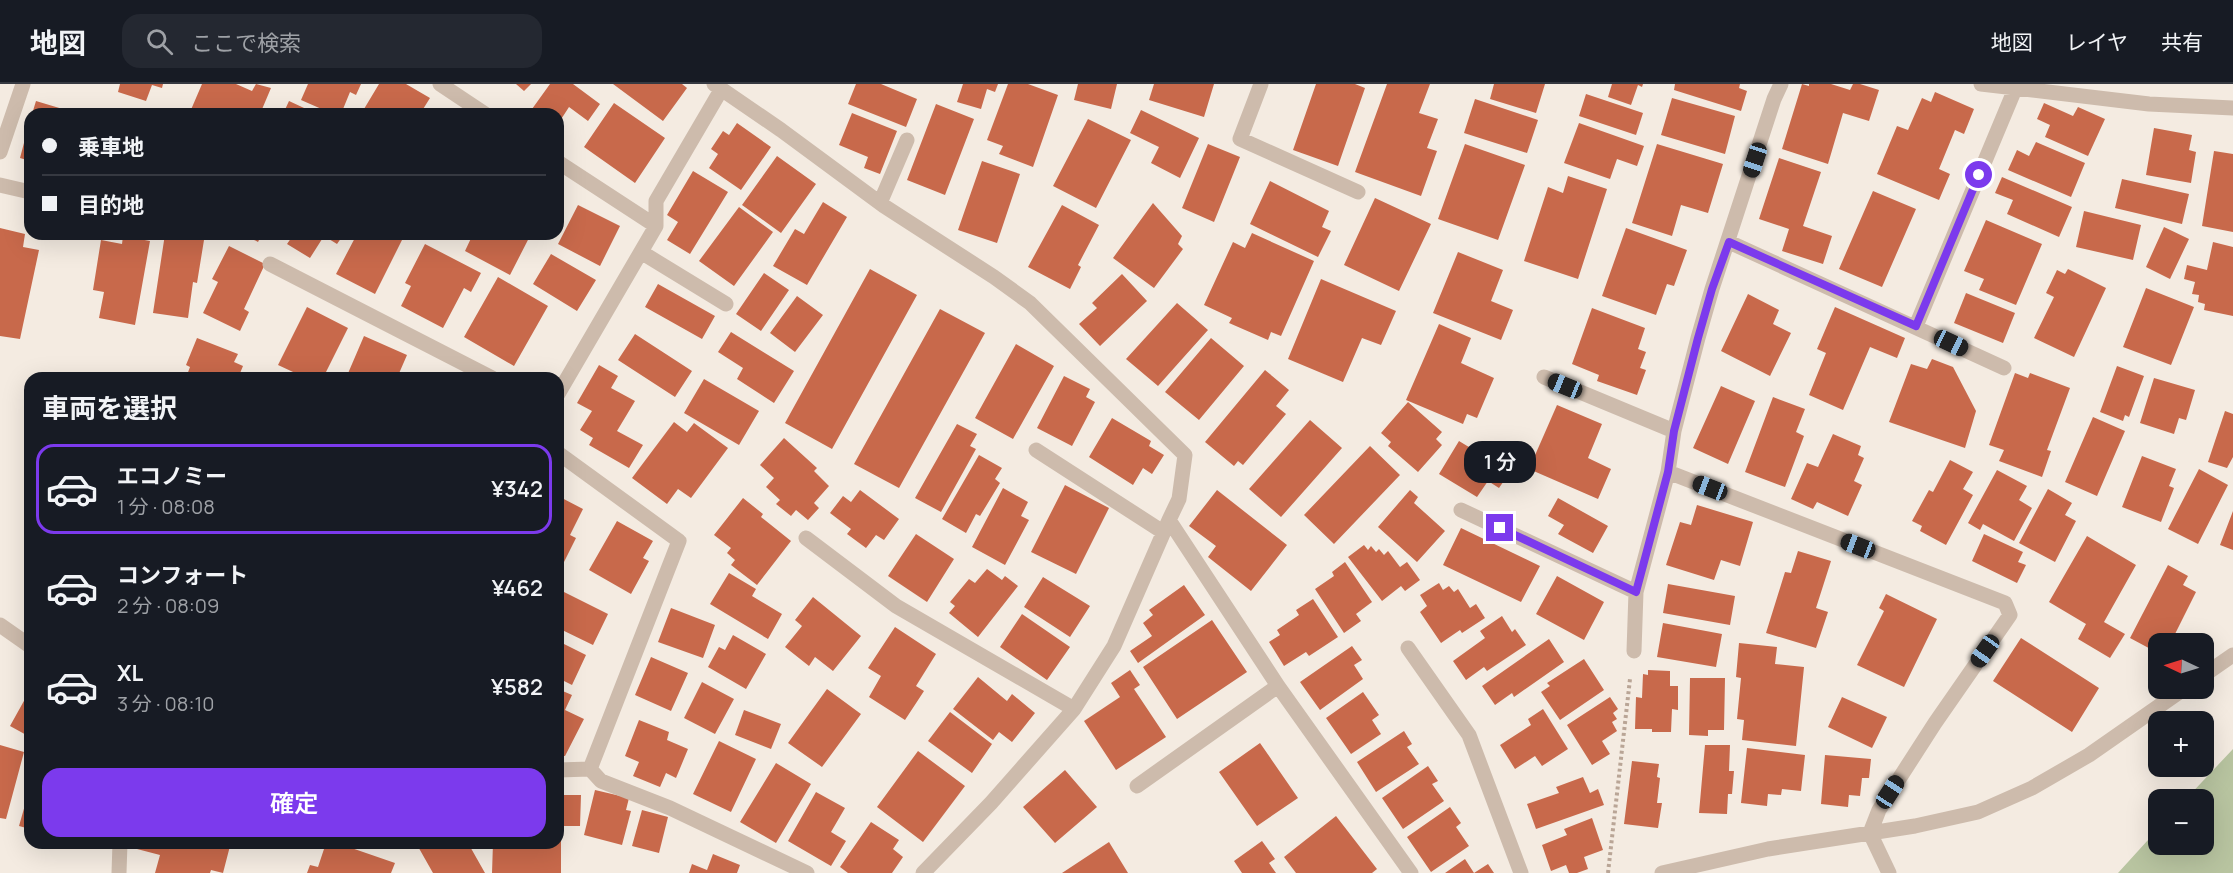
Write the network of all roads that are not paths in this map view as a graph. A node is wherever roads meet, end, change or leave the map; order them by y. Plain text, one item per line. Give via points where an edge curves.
1 (23, 84) edge
2 (440, 84) edge
3 (1261, 84) edge
4 (1781, 84) edge
5 (1981, 84) edge
6 (717, 87) edge
7 (2037, 88) edge
8 (2015, 89) junction
9 (477, 108) edge
10 (2233, 108) edge
11 (907, 140) dead end
12 (0, 152) edge
13 (564, 166) edge
14 (0, 185) edge
15 (24, 191) edge
16 (1358, 192) dead end
17 (880, 203) junction
18 (656, 226) junction
19 (1729, 242) junction
20 (641, 252) junction
21 (270, 264) dead end
22 (726, 304) dead end
23 (1916, 326) junction
24 (2004, 368) dead end
25 (480, 372) edge
26 (1544, 377) dead end
27 (564, 384) edge
28 (1674, 431) junction
29 (1036, 450) dead end
30 (564, 457) edge
31 (1668, 472) junction
32 (1461, 510) dead end
33 (1166, 526) junction
34 (806, 538) dead end
35 (1636, 592) junction
36 (0, 625) edge
37 (24, 642) edge
38 (1408, 648) dead end
39 (1634, 651) road end
40 (2233, 655) edge
41 (2214, 668) edge
42 (1278, 686) junction
43 (2169, 699) edge
44 (1074, 709) junction
45 (590, 769) junction
46 (564, 770) edge
47 (1137, 786) dead end
48 (1870, 833) junction
49 (120, 849) edge
50 (119, 873) edge
51 (807, 873) edge
52 (923, 873) edge
53 (1411, 873) edge
54 (1521, 873) edge
55 (1662, 873) edge
56 (1889, 873) edge

1 - 12 street
2 - 9 street
3 - 16 street via 1240,139
4 - 19 street
5 - 8 street
6 - 17 street
6 - 18 street via 656,201
7 - 8 street
7 - 10 street via 2149,104
8 - 23 street
11 - 17 street
13 - 18 street
14 - 15 street
17 - 33 street via 1029,303 1185,455 1179,499
18 - 20 street
19 - 23 street
19 - 28 street via 1712,289
20 - 22 street
20 - 27 street
21 - 25 street
23 - 24 street
26 - 28 street
28 - 31 street
29 - 33 street
30 - 45 street via 679,541
31 - 35 street
31 - 48 street via 2005,603 2010,615 1879,810
32 - 35 street
33 - 42 street
33 - 44 street via 1114,646
34 - 44 street via 896,606
35 - 39 street
36 - 37 street
38 - 54 street via 1469,735
40 - 41 street
42 - 47 street
42 - 53 street
43 - 48 street via 2089,755 2032,788 1978,812
44 - 52 street
45 - 46 street
45 - 51 street via 601,781 670,808
48 - 55 street via 1768,849
48 - 56 street
49 - 50 street

